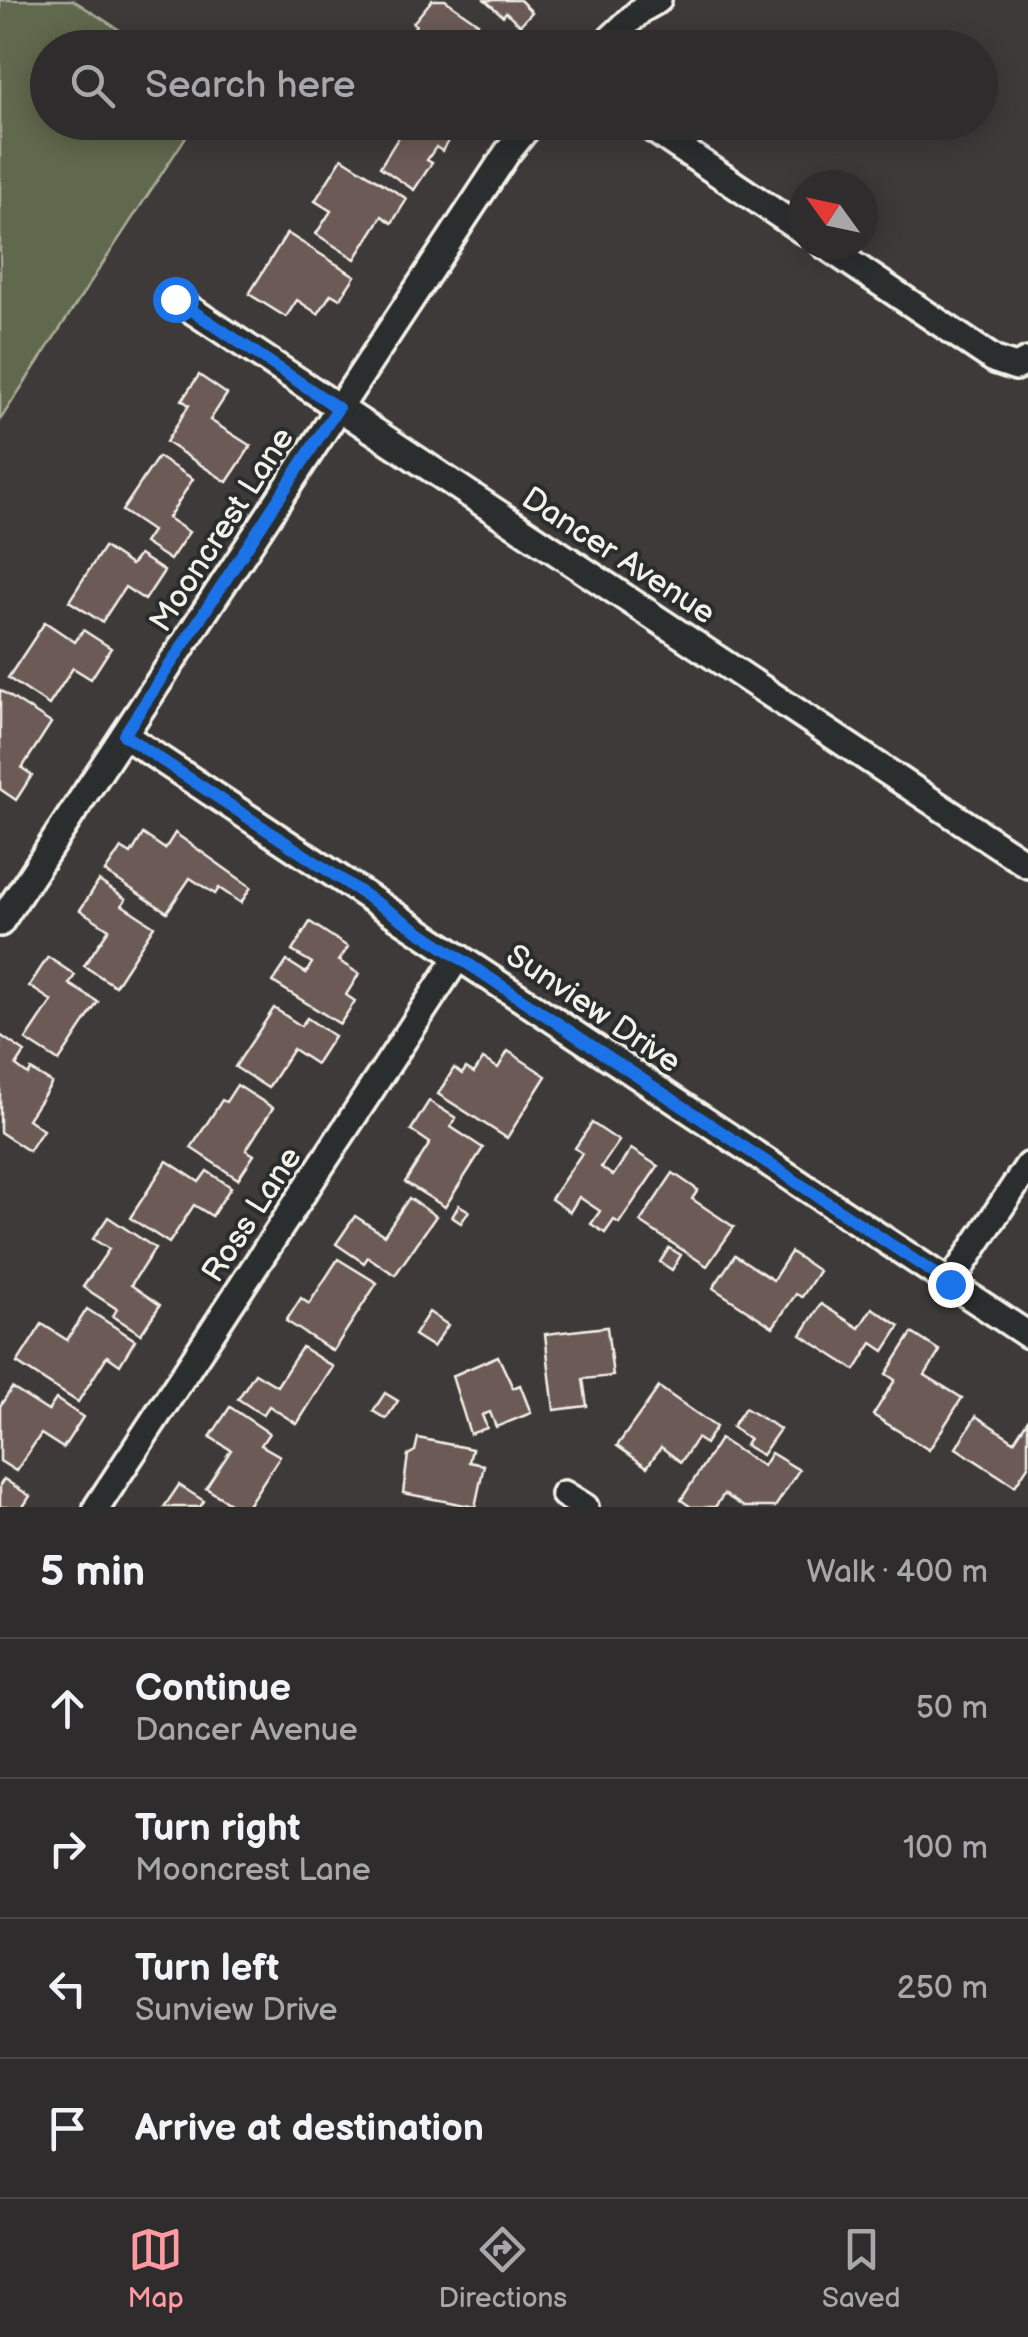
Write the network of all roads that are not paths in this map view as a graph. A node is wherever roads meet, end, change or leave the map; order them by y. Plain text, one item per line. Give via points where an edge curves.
1 (658, 0) edge
2 (620, 30) edge
3 (517, 140) edge
4 (669, 140) edge
5 (788, 221) edge
6 (846, 260) edge
7 (175, 299) dead end
8 (1028, 361) edge
9 (338, 408) junction
10 (124, 735) junction
11 (1028, 865) edge
12 (0, 923) edge
13 (458, 957) junction
14 (1028, 1166) edge
15 (950, 1284) junction
16 (1028, 1335) edge
17 (97, 1507) edge

1 - 2 street
3 - 9 street, Mooncrest Lane
4 - 5 street
6 - 8 street via 995,360 1016,368
7 - 9 street, Dancer Avenue
9 - 10 street, Mooncrest Lane
9 - 11 street, Dancer Avenue
10 - 12 street, Mooncrest Lane
10 - 13 street, Sunview Drive
13 - 15 street, Sunview Drive
13 - 17 street, Ross Lane
14 - 15 street
15 - 16 street, Sunview Drive

